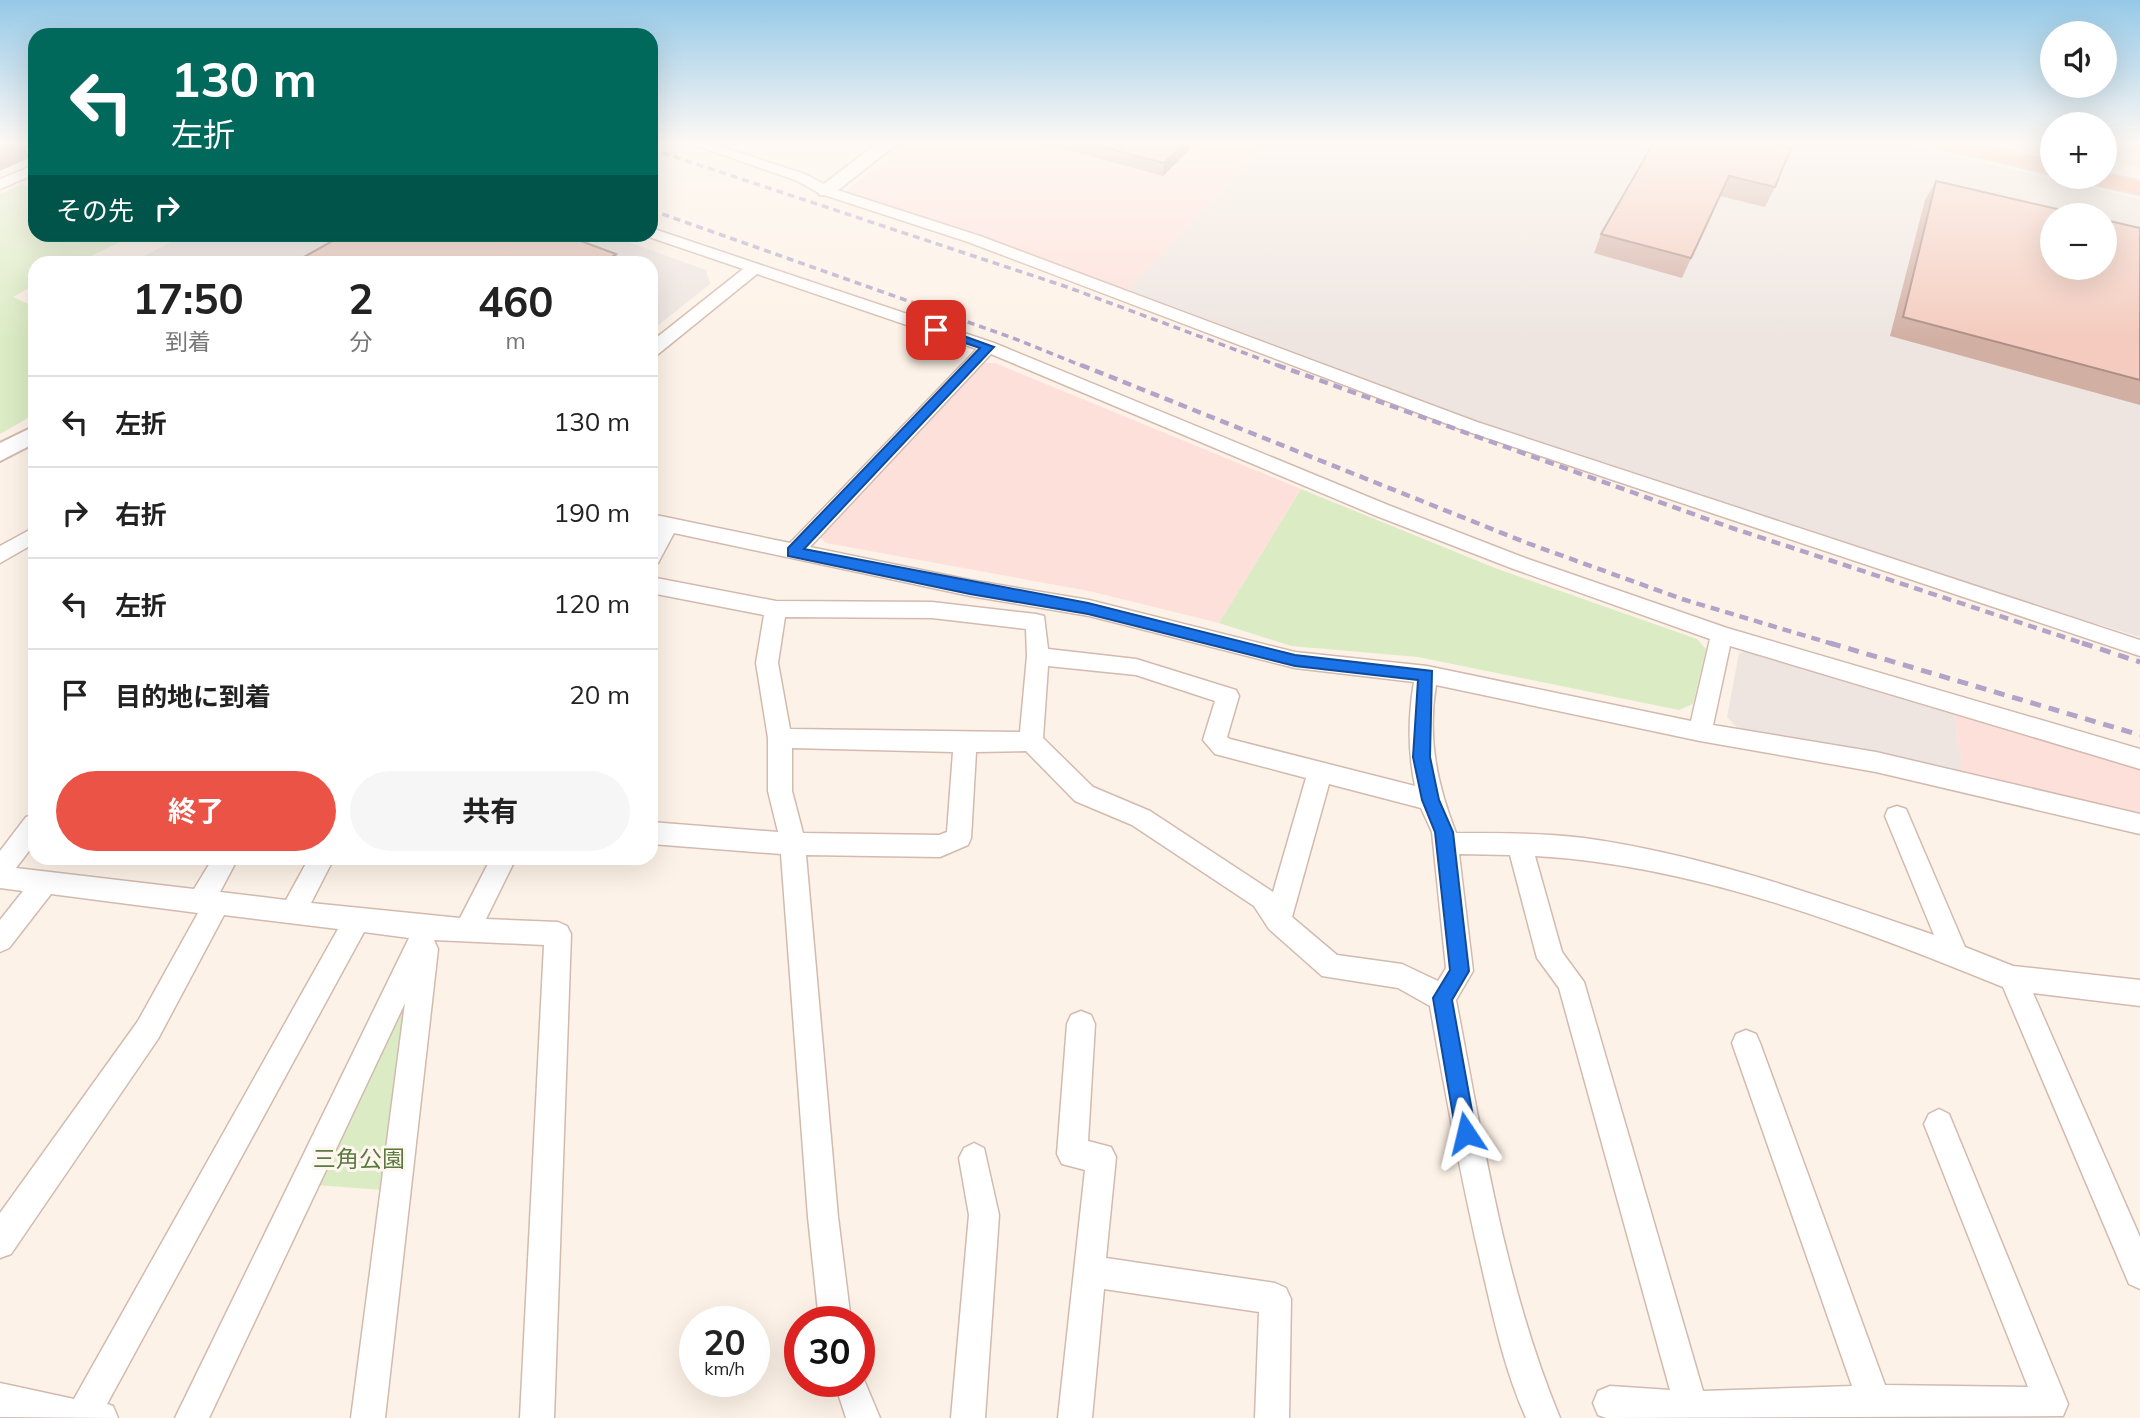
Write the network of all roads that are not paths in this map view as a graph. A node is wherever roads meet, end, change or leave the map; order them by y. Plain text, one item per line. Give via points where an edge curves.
1 (879, 208) edge
2 (658, 235) edge
3 (753, 269) junction
4 (658, 345) edge
5 (988, 347) junction
6 (28, 437) edge
7 (0, 453) edge
8 (660, 523) edge
9 (0, 535) edge
10 (28, 543) edge
11 (28, 545) edge
12 (793, 552) junction
13 (0, 556) edge
14 (658, 586) edge
15 (776, 609) junction
16 (1722, 635) junction
17 (2140, 648) edge
18 (1038, 656) junction
19 (1427, 675) junction
20 (1700, 732) junction
21 (780, 738) junction
22 (1031, 741) junction
23 (965, 743) junction
24 (2140, 759) edge
25 (1321, 772) junction
26 (1430, 800) junction
27 (1897, 817) dead end
28 (2140, 824) edge
29 (28, 833) edge
30 (658, 834) edge
31 (1445, 843) junction
32 (793, 844) junction
33 (1519, 844) junction
34 (223, 865) edge
35 (318, 865) edge
36 (500, 865) edge
37 (0, 870) edge
38 (0, 877) edge
39 (45, 883) junction
40 (209, 903) junction
41 (292, 913) junction
42 (355, 921) junction
43 (1278, 921) junction
44 (427, 928) junction
45 (467, 930) junction
46 (0, 940) edge
47 (1955, 955) junction
48 (2013, 978) junction
49 (2140, 993) edge
50 (1442, 998) junction
51 (1081, 1024) dead end
52 (1746, 1043) dead end
53 (1938, 1125) dead end
54 (974, 1158) dead end
55 (0, 1243) edge
56 (1089, 1271) junction
57 (2140, 1273) edge
58 (833, 1306) edge
59 (856, 1397) edge
60 (0, 1399) edge
61 (1874, 1402) junction
62 (1610, 1403) dead end
63 (1692, 1413) edge
64 (82, 1417) edge
65 (101, 1418) edge
66 (192, 1418) edge
67 (368, 1418) edge
68 (537, 1418) edge
69 (863, 1418) edge
70 (968, 1418) edge
71 (1075, 1418) edge
72 (1272, 1418) edge
73 (1543, 1418) edge

1 - 17 street via 974,239 1470,426
2 - 3 street
3 - 4 street
3 - 5 street
5 - 12 street
5 - 16 street via 1406,519
6 - 7 street
8 - 12 street
9 - 10 street
11 - 13 street
12 - 19 street via 1088,608 1295,660
14 - 15 street
15 - 18 street via 932,610 1036,622
15 - 21 street via 768,663
16 - 20 street
16 - 24 street
18 - 22 street
18 - 25 street via 1136,667 1228,696 1215,740 1223,747
19 - 20 street
19 - 26 street via 1422,757
20 - 28 street via 1876,762
21 - 23 street
21 - 32 street via 780,791
22 - 23 street
22 - 43 street via 1084,794 1141,818 1190,849 1263,898
23 - 32 street via 959,838 940,846
25 - 26 street
25 - 43 street
26 - 31 street
27 - 47 street
29 - 37 street
30 - 32 street
31 - 33 street
31 - 50 street via 1460,971
32 - 58 street
33 - 47 street via 1583,849 1712,874
33 - 63 street via 1550,958 1571,982
34 - 40 street
35 - 41 street
36 - 45 street
38 - 39 street
39 - 40 street
39 - 46 street
40 - 41 street
40 - 55 street via 148,1030
41 - 42 street
42 - 44 street
42 - 64 street
43 - 50 street via 1331,967 1402,976
44 - 45 street
44 - 66 street
44 - 67 street
45 - 68 street via 558,934
47 - 48 street
48 - 49 street
48 - 57 street
50 - 73 street via 1471,1160 1517,1351
51 - 56 street via 1072,1154 1101,1157
52 - 61 street
53 - 61 street via 2051,1404
54 - 70 street via 984,1215
56 - 71 street
56 - 72 street via 1275,1299
59 - 69 street
60 - 64 street
61 - 63 street
62 - 63 street
64 - 65 street

